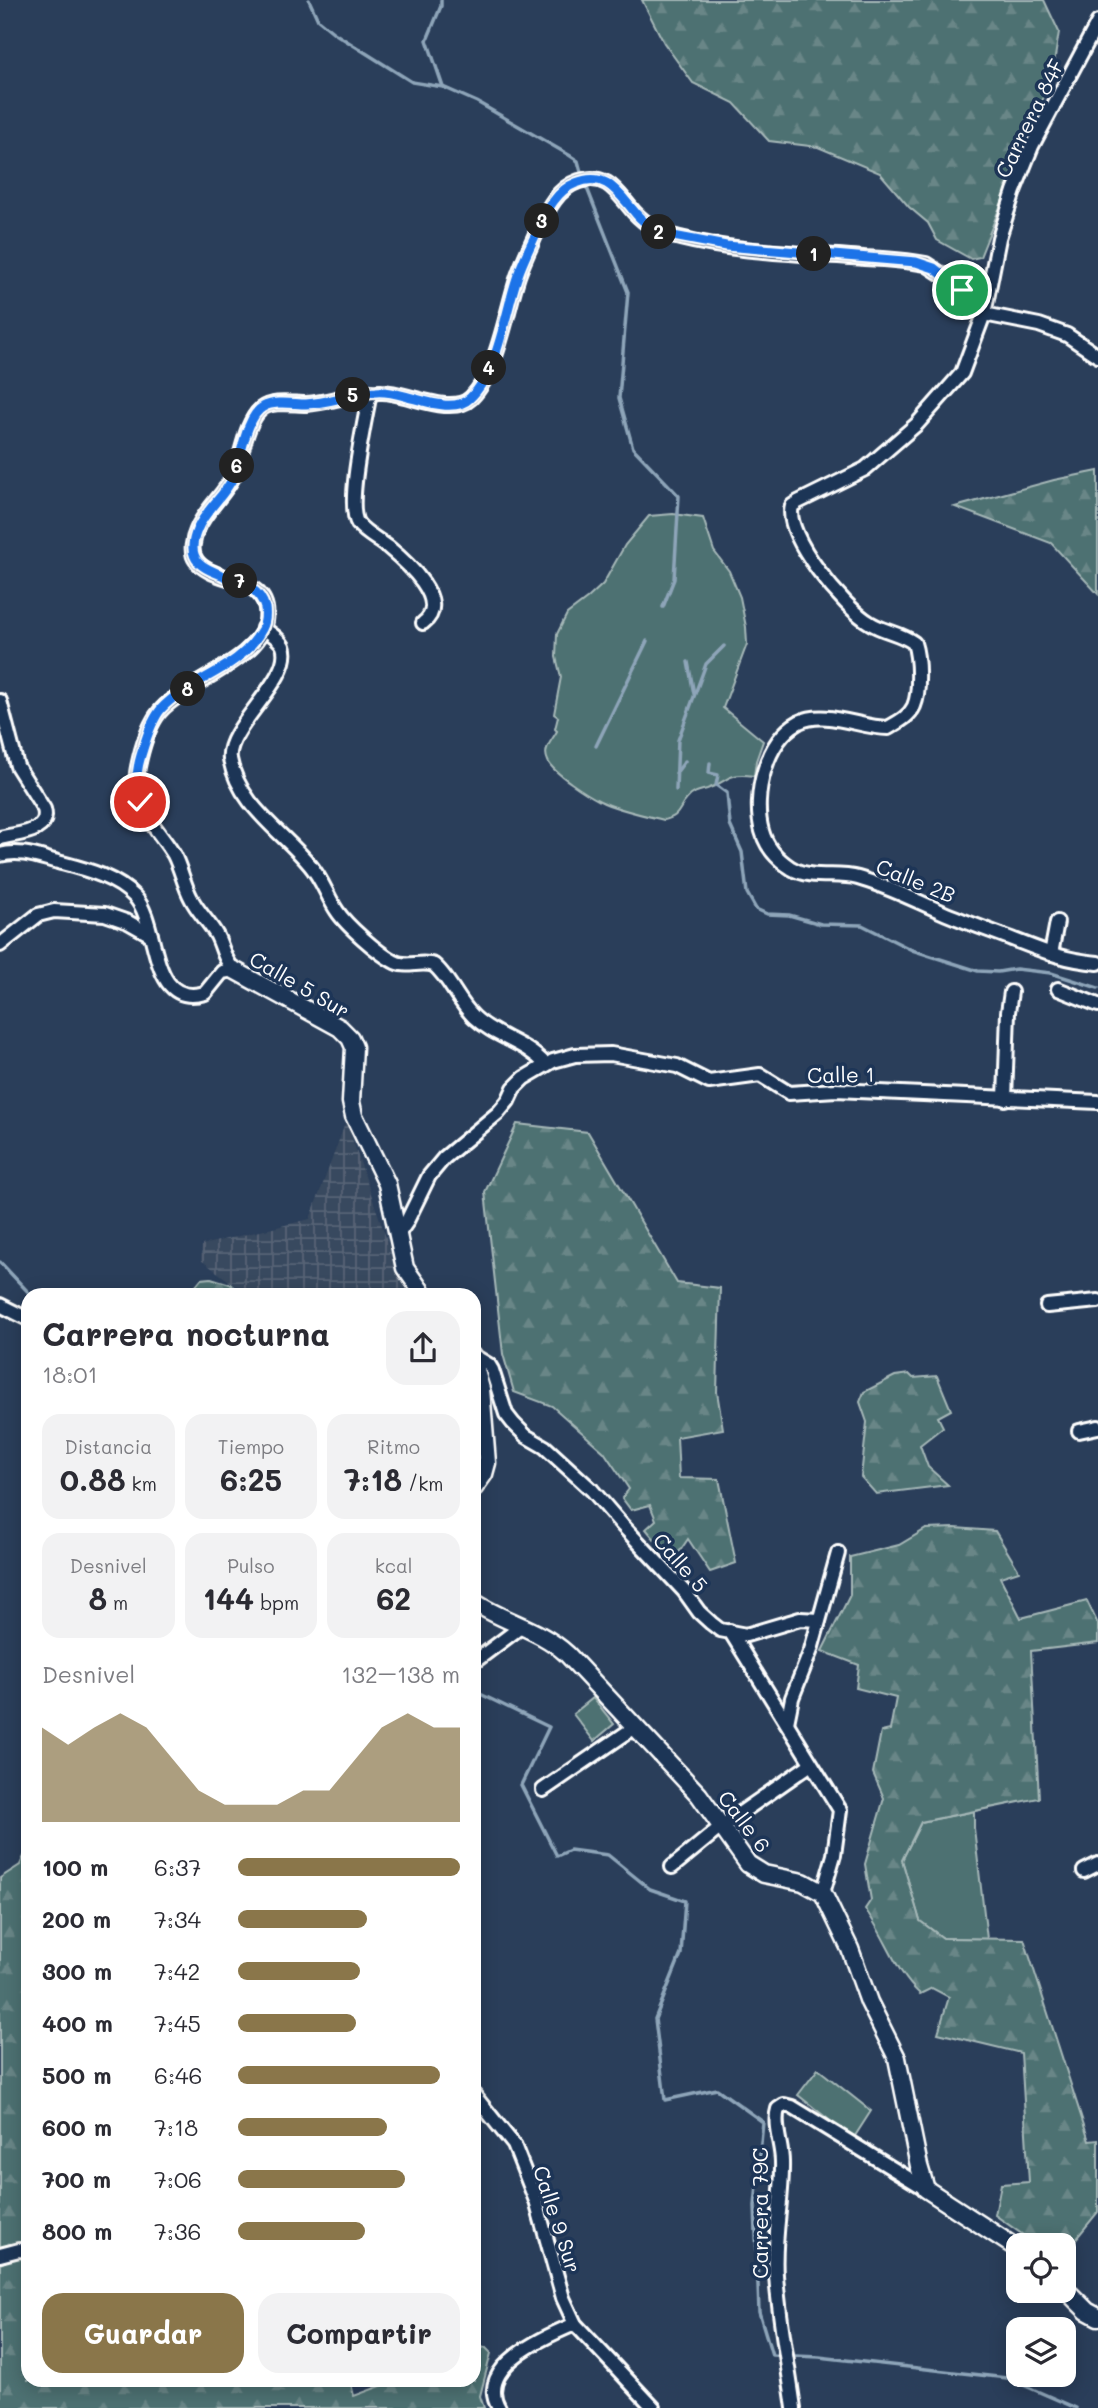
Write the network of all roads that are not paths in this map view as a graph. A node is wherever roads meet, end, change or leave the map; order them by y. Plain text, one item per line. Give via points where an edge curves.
1 (1098, 22) edge
2 (984, 314) junction
3 (1098, 356) edge
4 (370, 392) junction
5 (423, 623) dead end
6 (263, 628) junction
7 (0, 701) edge
8 (909, 713) joint
9 (0, 838) edge
10 (0, 855) edge
11 (1057, 922) dead end
12 (151, 935) junction
13 (0, 945) edge
14 (1051, 954) junction
15 (1098, 963) edge
16 (234, 970) junction
17 (1058, 989) dead end
18 (1011, 992) dead end
19 (1098, 1005) edge
20 (545, 1065) junction
21 (1005, 1099) junction
22 (1098, 1102) edge
23 (397, 1236) junction
24 (419, 1288) edge
25 (1098, 1301) edge
26 (0, 1304) edge
27 (1047, 1306) dead end
28 (21, 1315) edge
29 (481, 1360) edge
30 (481, 1390) edge
31 (1098, 1427) edge
32 (1079, 1431) dead end
33 (481, 1478) edge
34 (838, 1553) dead end
35 (481, 1606) edge
36 (819, 1620) junction
37 (522, 1626) junction
38 (730, 1631) junction
39 (481, 1657) edge
40 (787, 1723) junction
41 (635, 1727) junction
42 (811, 1764) junction
43 (543, 1790) dead end
44 (722, 1826) junction
45 (1098, 1864) edge
46 (673, 1867) dead end
47 (1084, 1871) dead end
48 (823, 1893) junction
49 (481, 2104) edge
50 (926, 2189) junction
51 (1006, 2241) edge
52 (21, 2250) edge
53 (0, 2255) edge
54 (1076, 2300) edge
55 (1098, 2317) edge
56 (575, 2324) junction
57 (499, 2408) edge
58 (654, 2408) edge
59 (794, 2408) edge

1 - 2 street, Carrera 84F via 1032,146 1014,191
2 - 3 street via 1067,335
2 - 4 street via 952,281 926,264 685,240 660,233 607,183 588,179 562,191 548,208 517,278 487,373 472,397 452,406
2 - 8 street, Carrera 84F via 962,373 925,416 866,469 798,502 790,511 793,526 829,587 870,624 914,643 918,674 915,705
4 - 5 street via 354,509 358,524 416,573 429,594 432,614
4 - 6 street via 264,406 250,424 233,477 196,532 195,559 254,590 264,603
6 - 16 street, Calle 5 Sur via 247,650 160,710 139,760 136,782 140,802 175,857 191,898 212,926
6 - 20 street via 280,642 284,660 234,738 230,758 253,806 305,858 340,916 370,943 399,964 434,965 474,1017 526,1047
7 - 9 street via 17,766 46,816 38,828
8 - 14 street, Calle 2B via 888,728 824,717 801,721 780,736 764,769 760,792 762,831 769,847 777,858 802,873 854,877 886,887
10 - 12 street via 32,855 112,880 137,900
11 - 14 street
12 - 13 street via 105,914 54,911 32,918
12 - 16 street via 162,975 179,992 205,993 222,972
14 - 15 street, Calle 2B
16 - 23 street, Calle 5 Sur via 340,1028 350,1038 354,1047 352,1109 383,1172
17 - 19 street
18 - 21 street
20 - 21 street, Calle 1 via 567,1056 597,1053 677,1066 709,1082 760,1075 789,1093 836,1090
20 - 23 street, Calle 1 via 518,1083 498,1114 433,1171
21 - 22 street, Calle 1
23 - 24 street, Calle 5 Sur via 405,1269
25 - 27 street
26 - 28 street
29 - 38 street, Calle 5 via 492,1370 506,1414 519,1429 592,1490 699,1612 720,1630
30 - 33 street via 487,1463
31 - 32 street
34 - 36 street
35 - 37 street, Calle 6
36 - 38 street via 790,1621 746,1635
36 - 40 street
37 - 39 street
37 - 41 street, Calle 6 via 555,1644
38 - 40 street, Calle 5
40 - 42 street, Calle 5
41 - 43 street
41 - 44 street, Calle 6
42 - 44 street
42 - 48 street, Calle 5 via 840,1810
44 - 46 street
44 - 48 street, Calle 6 via 756,1870 803,1882
45 - 47 street
48 - 50 street via 897,2058
49 - 56 street, Calle 9 Sur via 514,2146
50 - 51 street
50 - 59 street, Carrera 79C via 804,2114 785,2105 778,2109 782,2159 776,2274
52 - 53 street
54 - 55 street
56 - 57 street via 524,2348 497,2377 494,2399
56 - 58 street, Calle 9 Sur

